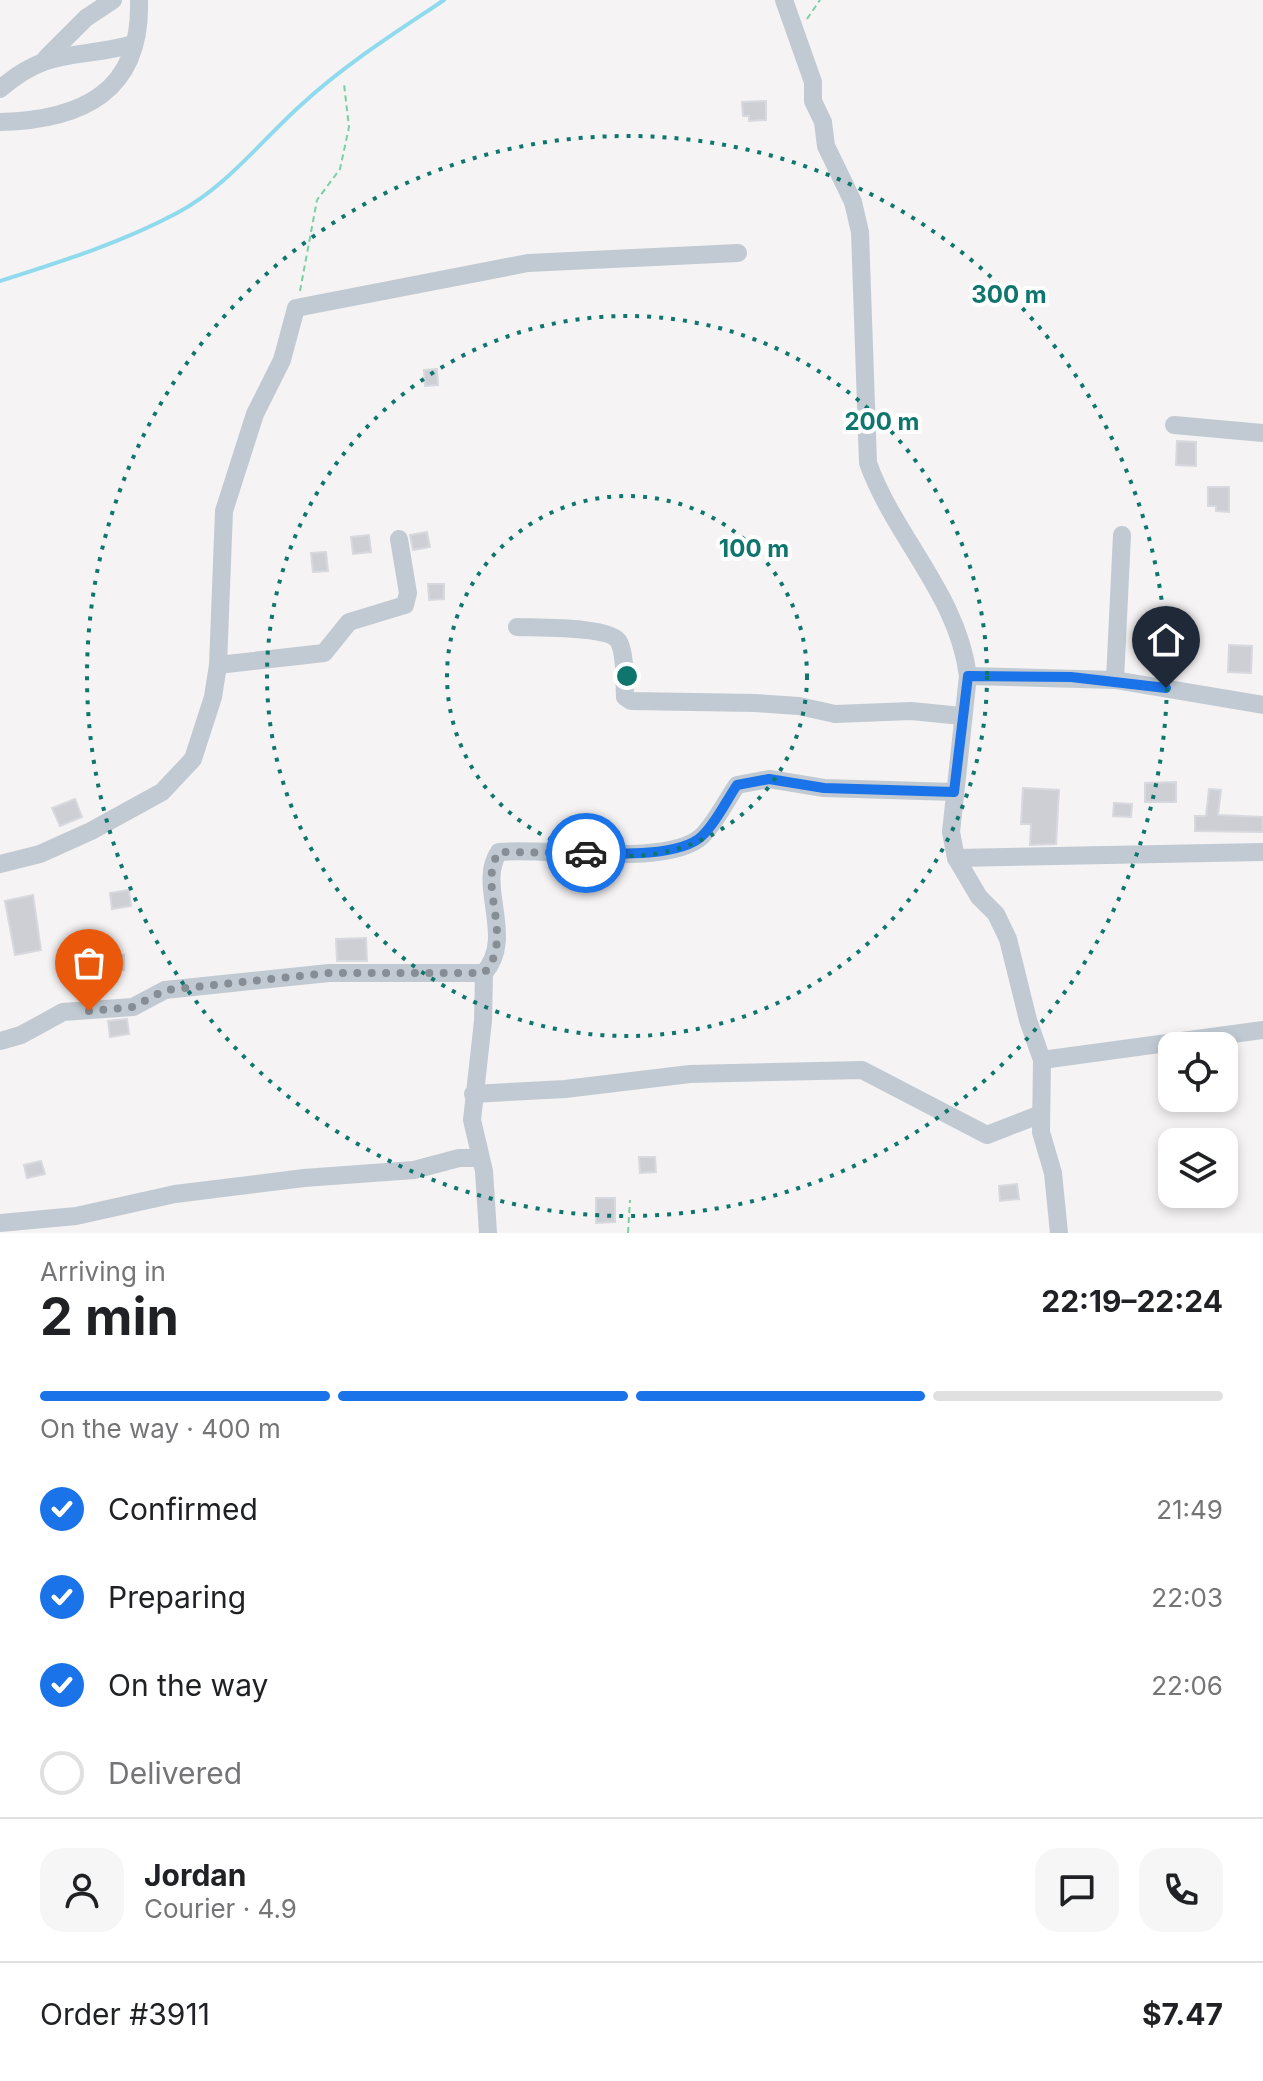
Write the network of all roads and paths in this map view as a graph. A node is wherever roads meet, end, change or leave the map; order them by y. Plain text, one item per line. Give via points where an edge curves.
1 (113, 0) edge
2 (139, 0) edge
3 (784, 0) edge
4 (820, 0) edge
5 (795, 24) junction
6 (134, 44) junction
7 (46, 58) junction
8 (344, 84) dead end
9 (0, 89) edge
10 (0, 122) edge
11 (738, 253) dead end
12 (296, 308) junction
13 (1174, 425) dead end
14 (1263, 433) edge
15 (1122, 535) dead end
16 (399, 539) dead end
17 (517, 627) dead end
18 (218, 665) junction
19 (968, 676) junction
20 (1115, 680) junction
21 (1263, 705) edge
22 (962, 716) junction
23 (954, 792) junction
24 (1263, 852) edge
25 (956, 858) junction
26 (0, 864) edge
27 (484, 973) junction
28 (1263, 1030) edge
29 (0, 1041) edge
30 (1042, 1060) junction
31 (473, 1094) junction
32 (1041, 1114) junction
33 (480, 1158) junction
34 (630, 1200) dead end
35 (0, 1223) edge
36 (488, 1233) edge
37 (628, 1233) edge
38 (1059, 1233) edge

1 - 7 street via 86,18
2 - 6 street
3 - 5 street
4 - 5 path via 809,18
5 - 19 street via 826,146 853,202 860,232 868,463 902,534 943,597
6 - 7 street
6 - 10 street via 109,92 80,109 53,118
7 - 9 street
8 - 12 path via 349,127 340,169 317,200
11 - 12 street via 528,263
12 - 18 street via 282,360 255,414 224,511
13 - 14 street
15 - 20 street
16 - 18 street via 408,593 405,605 349,622 324,653
17 - 22 street via 616,637 625,697 631,701
18 - 26 street via 193,759 162,792 40,854
19 - 20 street
19 - 22 street
20 - 21 street
22 - 23 street
23 - 25 street via 951,832
23 - 27 street via 824,788 769,779 737,785 701,838 678,848 625,854 499,852 492,874 495,961
24 - 25 street
25 - 30 street via 1008,939
27 - 29 street via 329,973 165,990 133,1007 63,1012
27 - 31 street
28 - 30 street
30 - 32 street
31 - 32 street via 690,1074 862,1070 987,1135
31 - 33 street
32 - 38 street
33 - 35 street via 414,1170 175,1194 76,1216
33 - 36 street
34 - 37 path

